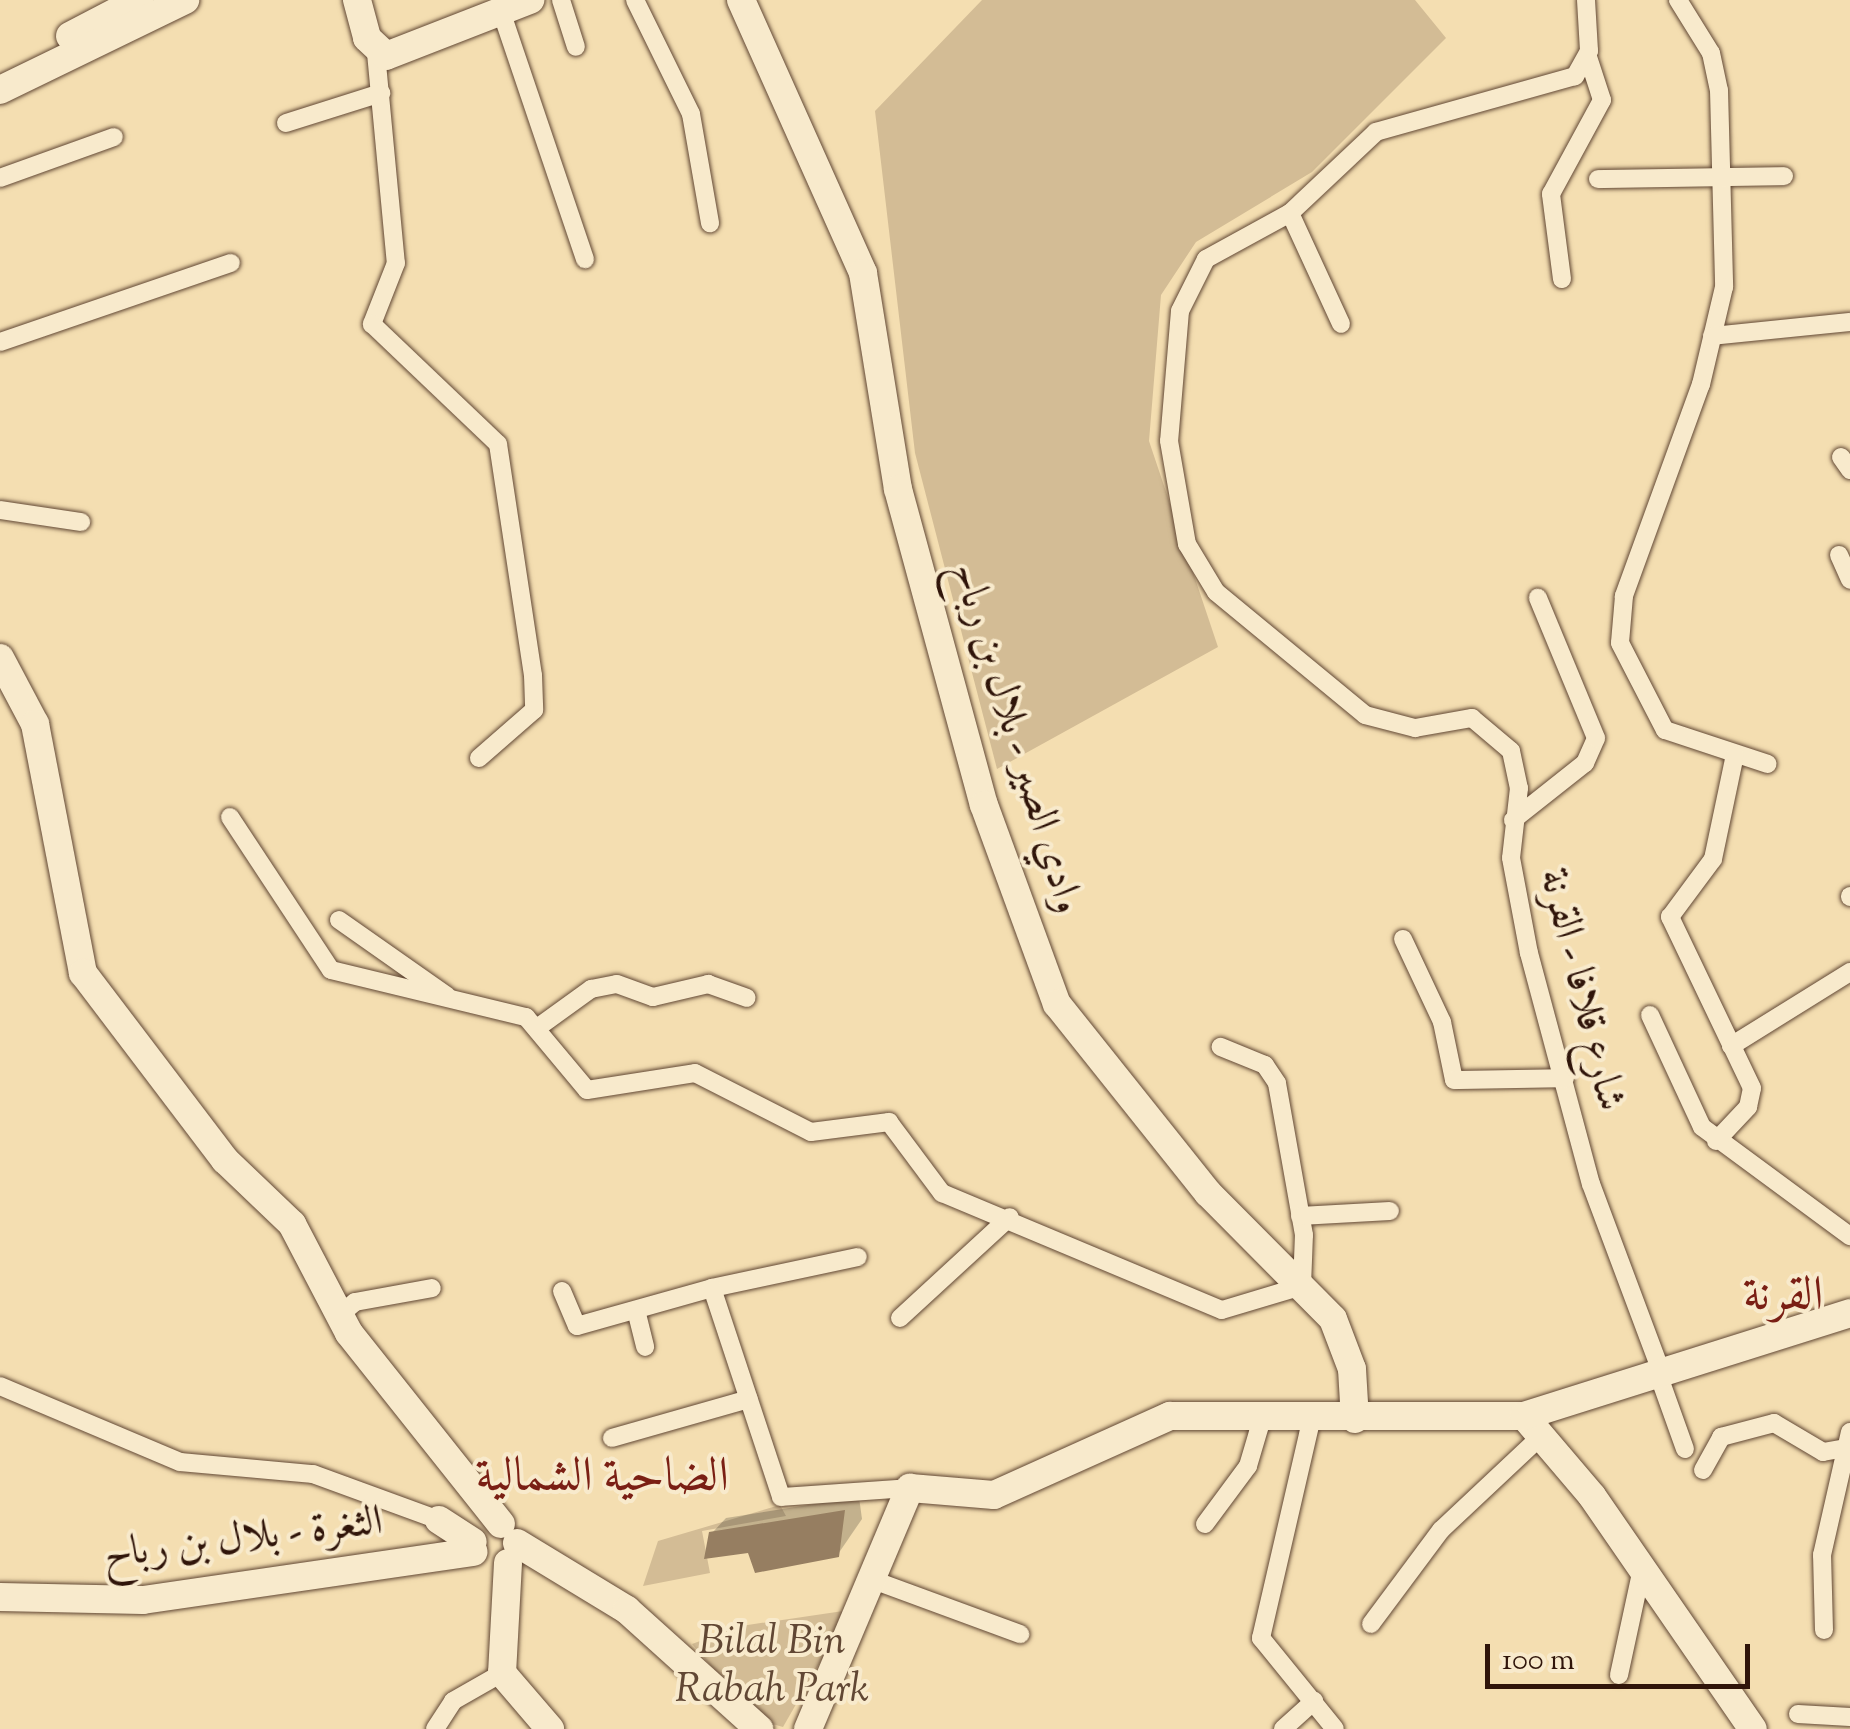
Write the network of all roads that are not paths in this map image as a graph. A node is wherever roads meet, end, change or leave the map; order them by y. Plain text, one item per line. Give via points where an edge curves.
1 (140, 0) edge
2 (185, 0) edge
3 (357, 0) edge
4 (530, 0) edge
5 (561, 0) edge
6 (635, 0) edge
7 (741, 0) edge
8 (1586, 0) edge
9 (1678, 0) edge
10 (502, 14) junction
11 (576, 47) dead end
12 (376, 53) junction
13 (1588, 57) junction
14 (0, 70) edge
15 (0, 90) edge
16 (381, 93) junction
17 (286, 123) dead end
18 (114, 137) dead end
19 (1718, 176) junction
20 (1784, 176) dead end
21 (0, 178) edge
22 (1598, 179) dead end
23 (1290, 213) junction
24 (710, 223) dead end
25 (585, 260) dead end
26 (232, 262) dead end
27 (1562, 278) dead end
28 (1850, 322) edge
29 (1341, 324) dead end
30 (1712, 336) junction
31 (0, 342) edge
32 (0, 510) edge
33 (80, 522) dead end
34 (1839, 555) dead end
35 (1850, 580) edge
36 (1538, 598) dead end
37 (0, 658) edge
38 (1736, 755) junction
39 (479, 758) dead end
40 (1768, 764) dead end
41 (230, 818) dead end
42 (1514, 820) junction
43 (340, 920) dead end
44 (1403, 939) dead end
45 (1850, 972) edge
46 (746, 998) dead end
47 (456, 1002) junction
48 (1650, 1015) dead end
49 (538, 1028) junction
50 (1731, 1046) junction
51 (1221, 1047) dead end
52 (1566, 1078) junction
53 (1716, 1141) junction
54 (1390, 1211) dead end
55 (1300, 1216) junction
56 (1010, 1217) junction
57 (1850, 1236) edge
58 (858, 1257) dead end
59 (1302, 1286) junction
60 (432, 1288) dead end
61 (712, 1288) junction
62 (562, 1290) dead end
63 (636, 1310) junction
64 (1850, 1312) edge
65 (340, 1316) junction
66 (900, 1318) dead end
67 (645, 1347) dead end
68 (1658, 1367) junction
69 (0, 1386) edge
70 (749, 1399) junction
71 (1264, 1412) junction
72 (1312, 1418) junction
73 (1355, 1419) junction
74 (1531, 1428) junction
75 (612, 1438) dead end
76 (1848, 1440) edge
77 (1685, 1448) dead end
78 (1703, 1470) dead end
79 (910, 1488) junction
80 (439, 1520) joint
81 (1205, 1524) dead end
82 (492, 1545) junction
83 (1642, 1569) junction
84 (873, 1580) junction
85 (0, 1597) edge
86 (1371, 1624) dead end
87 (1824, 1630) dead end
88 (1020, 1634) dead end
89 (502, 1673) junction
90 (1619, 1674) dead end
91 (1314, 1701) junction
92 (1798, 1714) dead end
93 (1850, 1717) edge
94 (1750, 1728) edge
95 (436, 1729) edge
96 (550, 1729) edge
97 (758, 1729) edge
98 (808, 1729) edge
99 (1283, 1729) edge
100 (1334, 1729) edge

1 - 14 street
2 - 15 street
3 - 12 street
4 - 10 street
5 - 11 street
6 - 24 street via 691,114
7 - 59 street, وادي الصير - بلال بن رباح via 862,273 898,489 984,805 1058,1004 1208,1194
8 - 13 street
9 - 19 street via 1711,52 1720,90
10 - 12 street via 401,54
10 - 25 street
12 - 16 street
13 - 23 street, شارع قلافا - القرنة via 1565,82 1378,130 1334,162
13 - 27 street via 1602,100 1552,194
16 - 17 street
16 - 39 street via 396,264 372,324 498,444 530,656 534,710
18 - 21 street
19 - 20 street
19 - 22 street
19 - 30 street via 1724,280
23 - 29 street
23 - 42 street, شارع قلافا - القرنة via 1222,245 1184,298 1169,441 1192,558 1216,592 1365,715 1414,728 1472,718 1498,732 1517,766
26 - 31 street
28 - 30 street
30 - 38 street via 1620,629 1665,730
32 - 33 street
34 - 35 street
36 - 42 street via 1596,738 1585,763
37 - 65 street via 35,724 83,972 225,1160 292,1224
38 - 40 street
38 - 50 street via 1713,859 1670,917
41 - 47 street via 331,970
42 - 52 street, شارع قلافا - القرنة via 1529,953
43 - 47 street
44 - 52 street via 1442,1022 1454,1080
45 - 50 street
46 - 49 street via 708,984 654,997 617,984 591,989
47 - 49 street
48 - 53 street, شارع قلافا - القرنة
49 - 56 street via 587,1090 694,1074 817,1134 889,1122 934,1188
50 - 53 street via 1752,1096
51 - 55 street via 1265,1065 1277,1083
52 - 68 street, شارع قلافا - القرنة via 1591,1184
53 - 57 street, شارع قلافا - القرنة
54 - 55 street
55 - 59 street
56 - 59 street via 1211,1308
56 - 66 street
58 - 61 street
59 - 73 street, وادي الصير - بلال بن رباح via 1345,1341
60 - 65 street via 355,1302
61 - 63 street
61 - 70 street
62 - 63 street via 577,1326
63 - 67 street
64 - 68 street
65 - 82 street via 462,1484
68 - 74 street
68 - 77 street, شارع قلافا - القرنة
69 - 80 street via 180,1462 314,1474
70 - 75 street
70 - 79 street via 781,1497
71 - 72 street
71 - 79 street via 1170,1416 994,1495
71 - 81 street via 1248,1466
72 - 73 street
72 - 91 street via 1261,1638
73 - 74 street
74 - 83 street
74 - 86 street via 1441,1530
76 - 78 street via 1823,1452 1774,1423 1721,1437
76 - 87 street via 1822,1555
79 - 84 street
80 - 82 street
82 - 85 street, الثغرة - بلال بن رباح via 143,1600
82 - 89 street via 503,1599
82 - 97 street via 556,1569 627,1610
83 - 90 street
83 - 94 street
84 - 88 street
84 - 98 street
89 - 95 street via 454,1700
89 - 96 street
91 - 99 street
91 - 100 street
92 - 93 street

